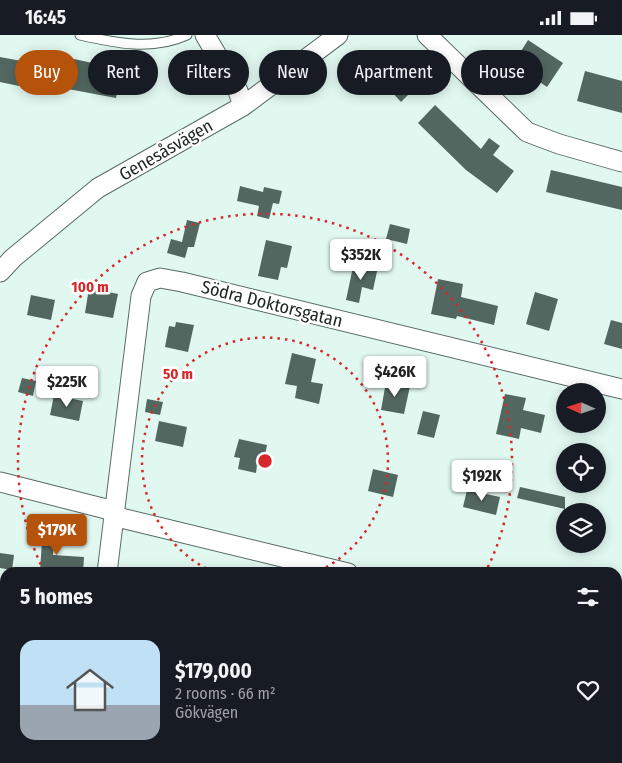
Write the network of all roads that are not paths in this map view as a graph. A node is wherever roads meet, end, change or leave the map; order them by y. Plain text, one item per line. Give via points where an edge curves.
1 (80, 35) edge
2 (187, 35) edge
3 (205, 35) edge
4 (338, 35) edge
5 (427, 35) edge
6 (243, 106) junction
7 (622, 162) edge
8 (6, 253) edge
9 (0, 272) edge
10 (622, 389) edge
11 (0, 482) edge
12 (113, 513) junction
13 (108, 567) edge
14 (324, 567) edge

1 - 2 lane via 121,44 154,44
3 - 6 street via 238,91
4 - 6 street, Genesåsvägen
5 - 7 street via 527,132
6 - 8 street, Genesåsvägen via 98,188
8 - 9 street, Genesåsvägen
10 - 12 street, Södra Doktorsgatan via 160,278 147,282 141,296
11 - 12 street
12 - 13 street, Södra Doktorsgatan
12 - 14 street

